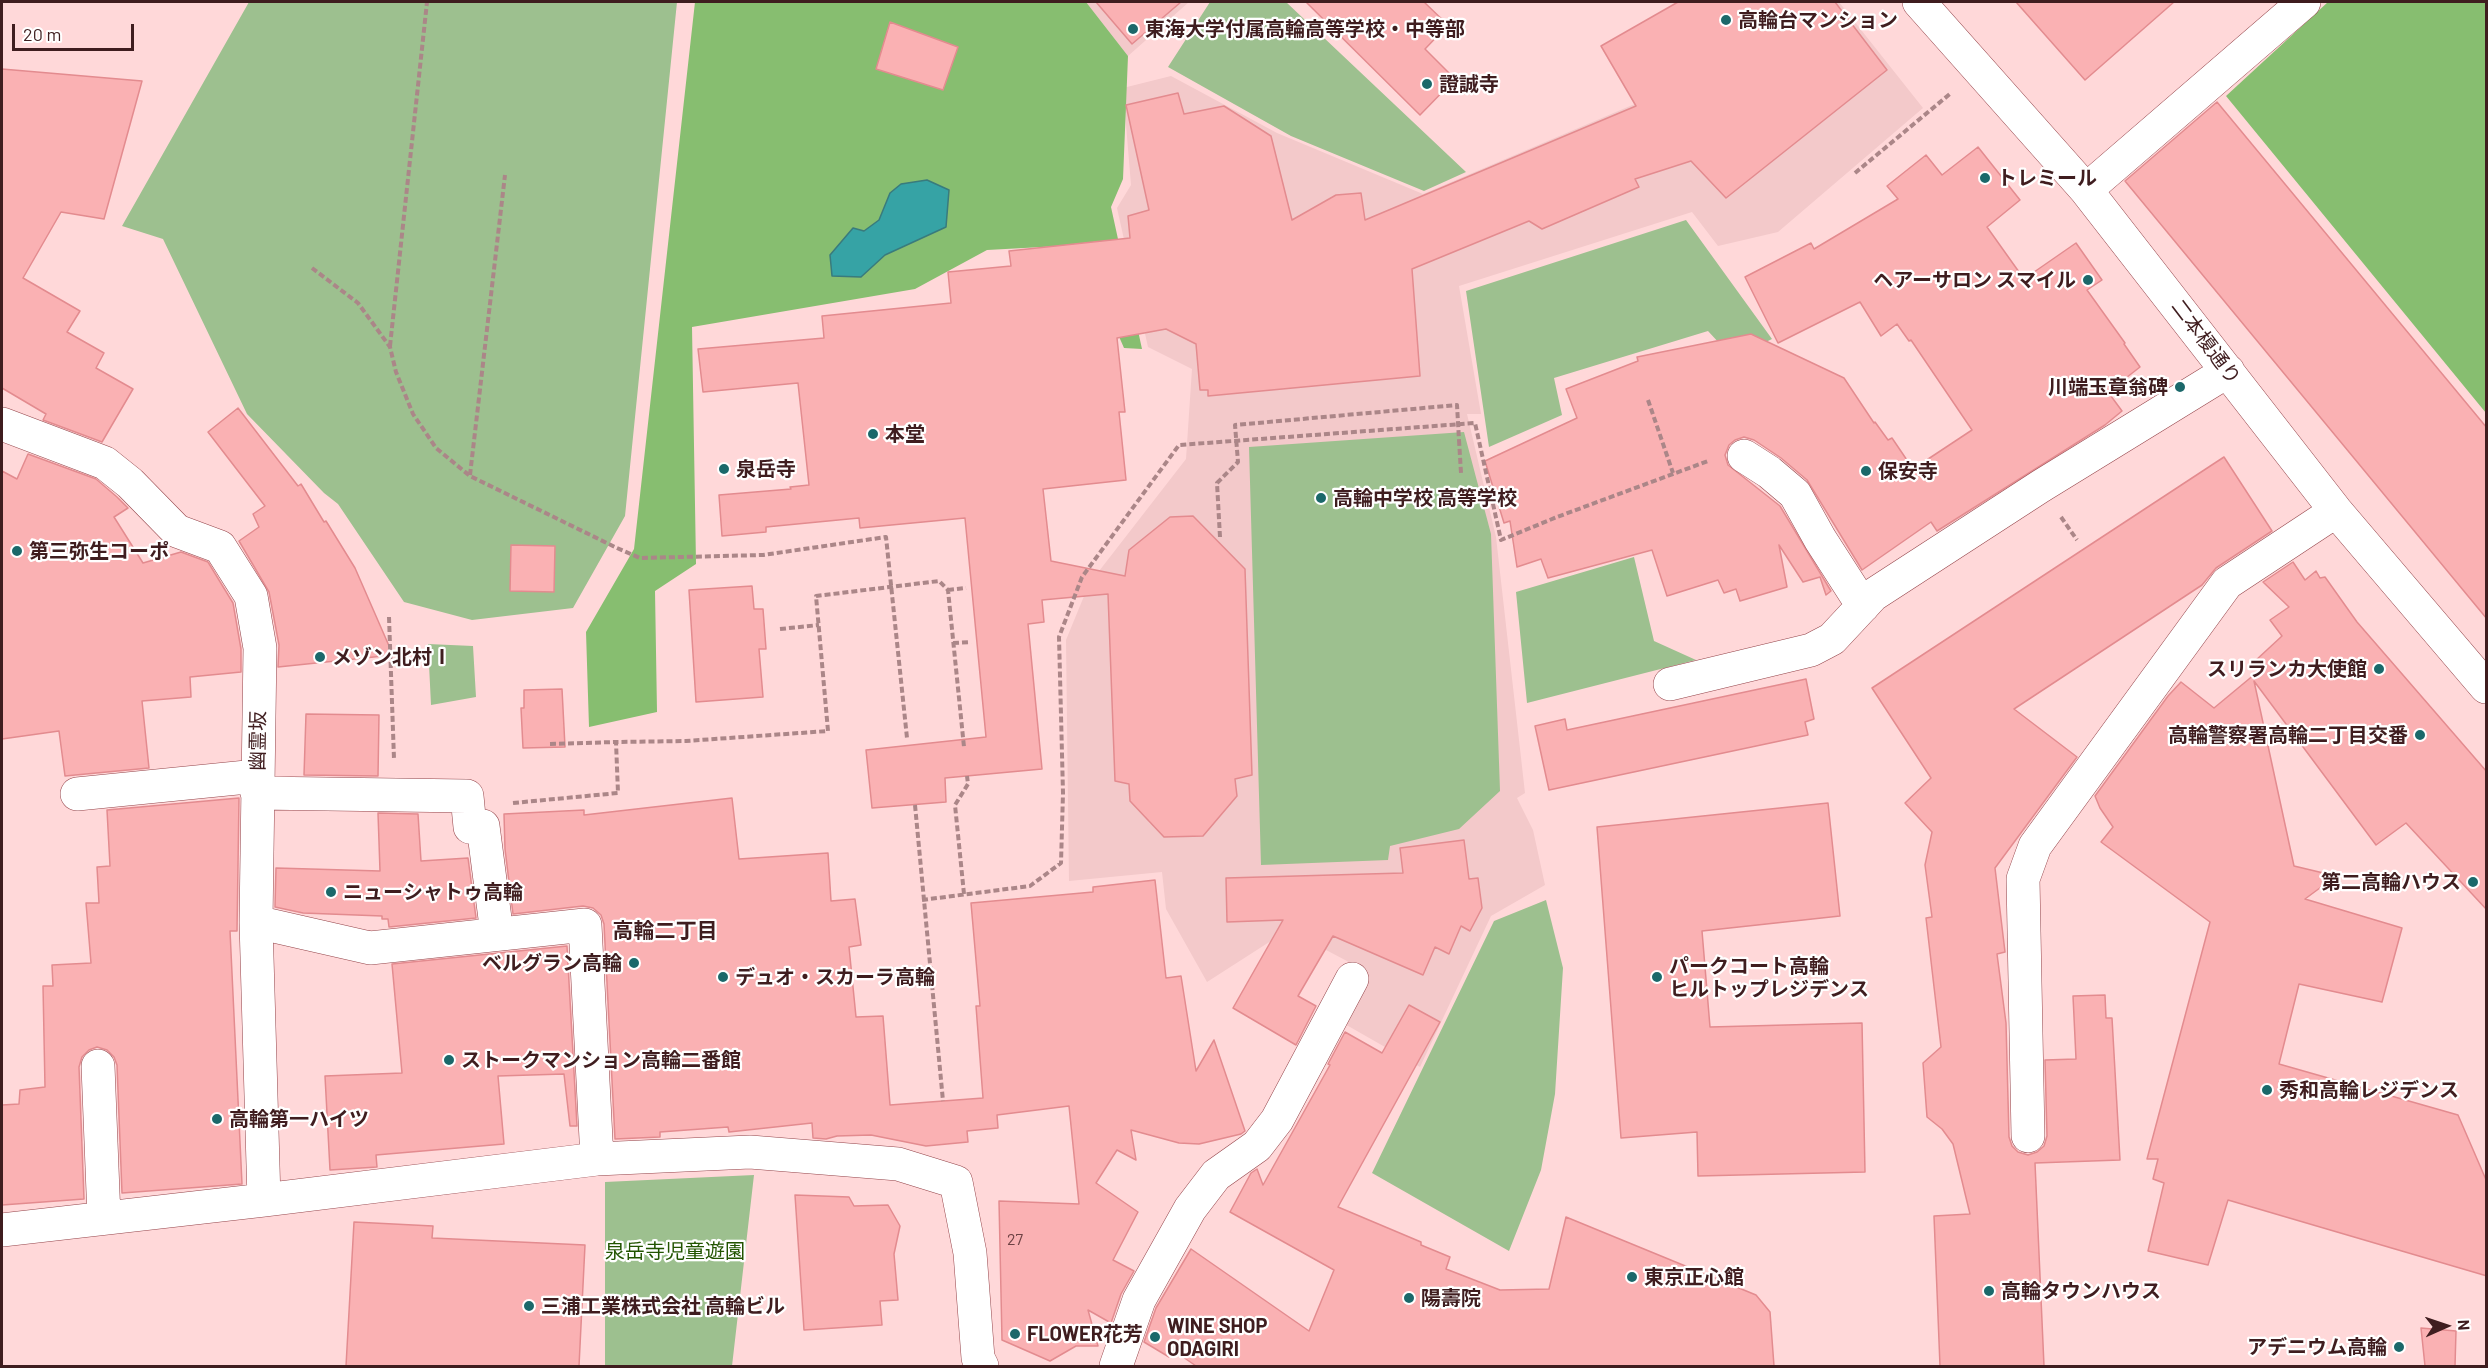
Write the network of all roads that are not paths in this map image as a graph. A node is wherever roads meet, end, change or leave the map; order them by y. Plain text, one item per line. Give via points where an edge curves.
1 (1919, 2) edge
2 (2304, 2) edge
3 (2086, 190) junction
4 (2228, 371) junction
5 (2, 424) edge
6 (1744, 456) road end
7 (2336, 511) junction
8 (1863, 606) junction
9 (1670, 684) dead end
10 (2487, 687) edge
11 (257, 784) junction
12 (77, 794) dead end
13 (256, 922) junction
14 (497, 934) junction
15 (1352, 980) dead end
16 (98, 1066) dead end
17 (2028, 1136) dead end
18 (597, 1159) junction
19 (264, 1200) junction
20 (104, 1218) junction
21 (2, 1230) edge
22 (982, 1366) edge
23 (1116, 1366) edge

1 - 3 street, 二本榎通り
2 - 3 street
3 - 4 street, 二本榎通り
4 - 7 street, 二本榎通り
4 - 8 street via 2031,492 1873,595
5 - 11 street, 幽霊坂 via 105,463 177,531 220,547 251,597 260,648
6 - 8 street via 1795,494
7 - 10 street, 二本榎通り
7 - 17 street via 2227,583 2035,846 2023,879
8 - 9 street via 1832,639 1811,650
11 - 12 street
11 - 13 street, 幽霊坂
11 - 14 street via 467,796 470,827 483,826
13 - 14 street via 370,948
13 - 19 street, 幽霊坂
14 - 18 street via 585,925
15 - 23 street via 1277,1120 1257,1146 1216,1175 1190,1209 1139,1300
16 - 20 street
18 - 19 street
18 - 22 street via 750,1152 898,1164 956,1182 970,1253 978,1358
19 - 20 street
20 - 21 street

